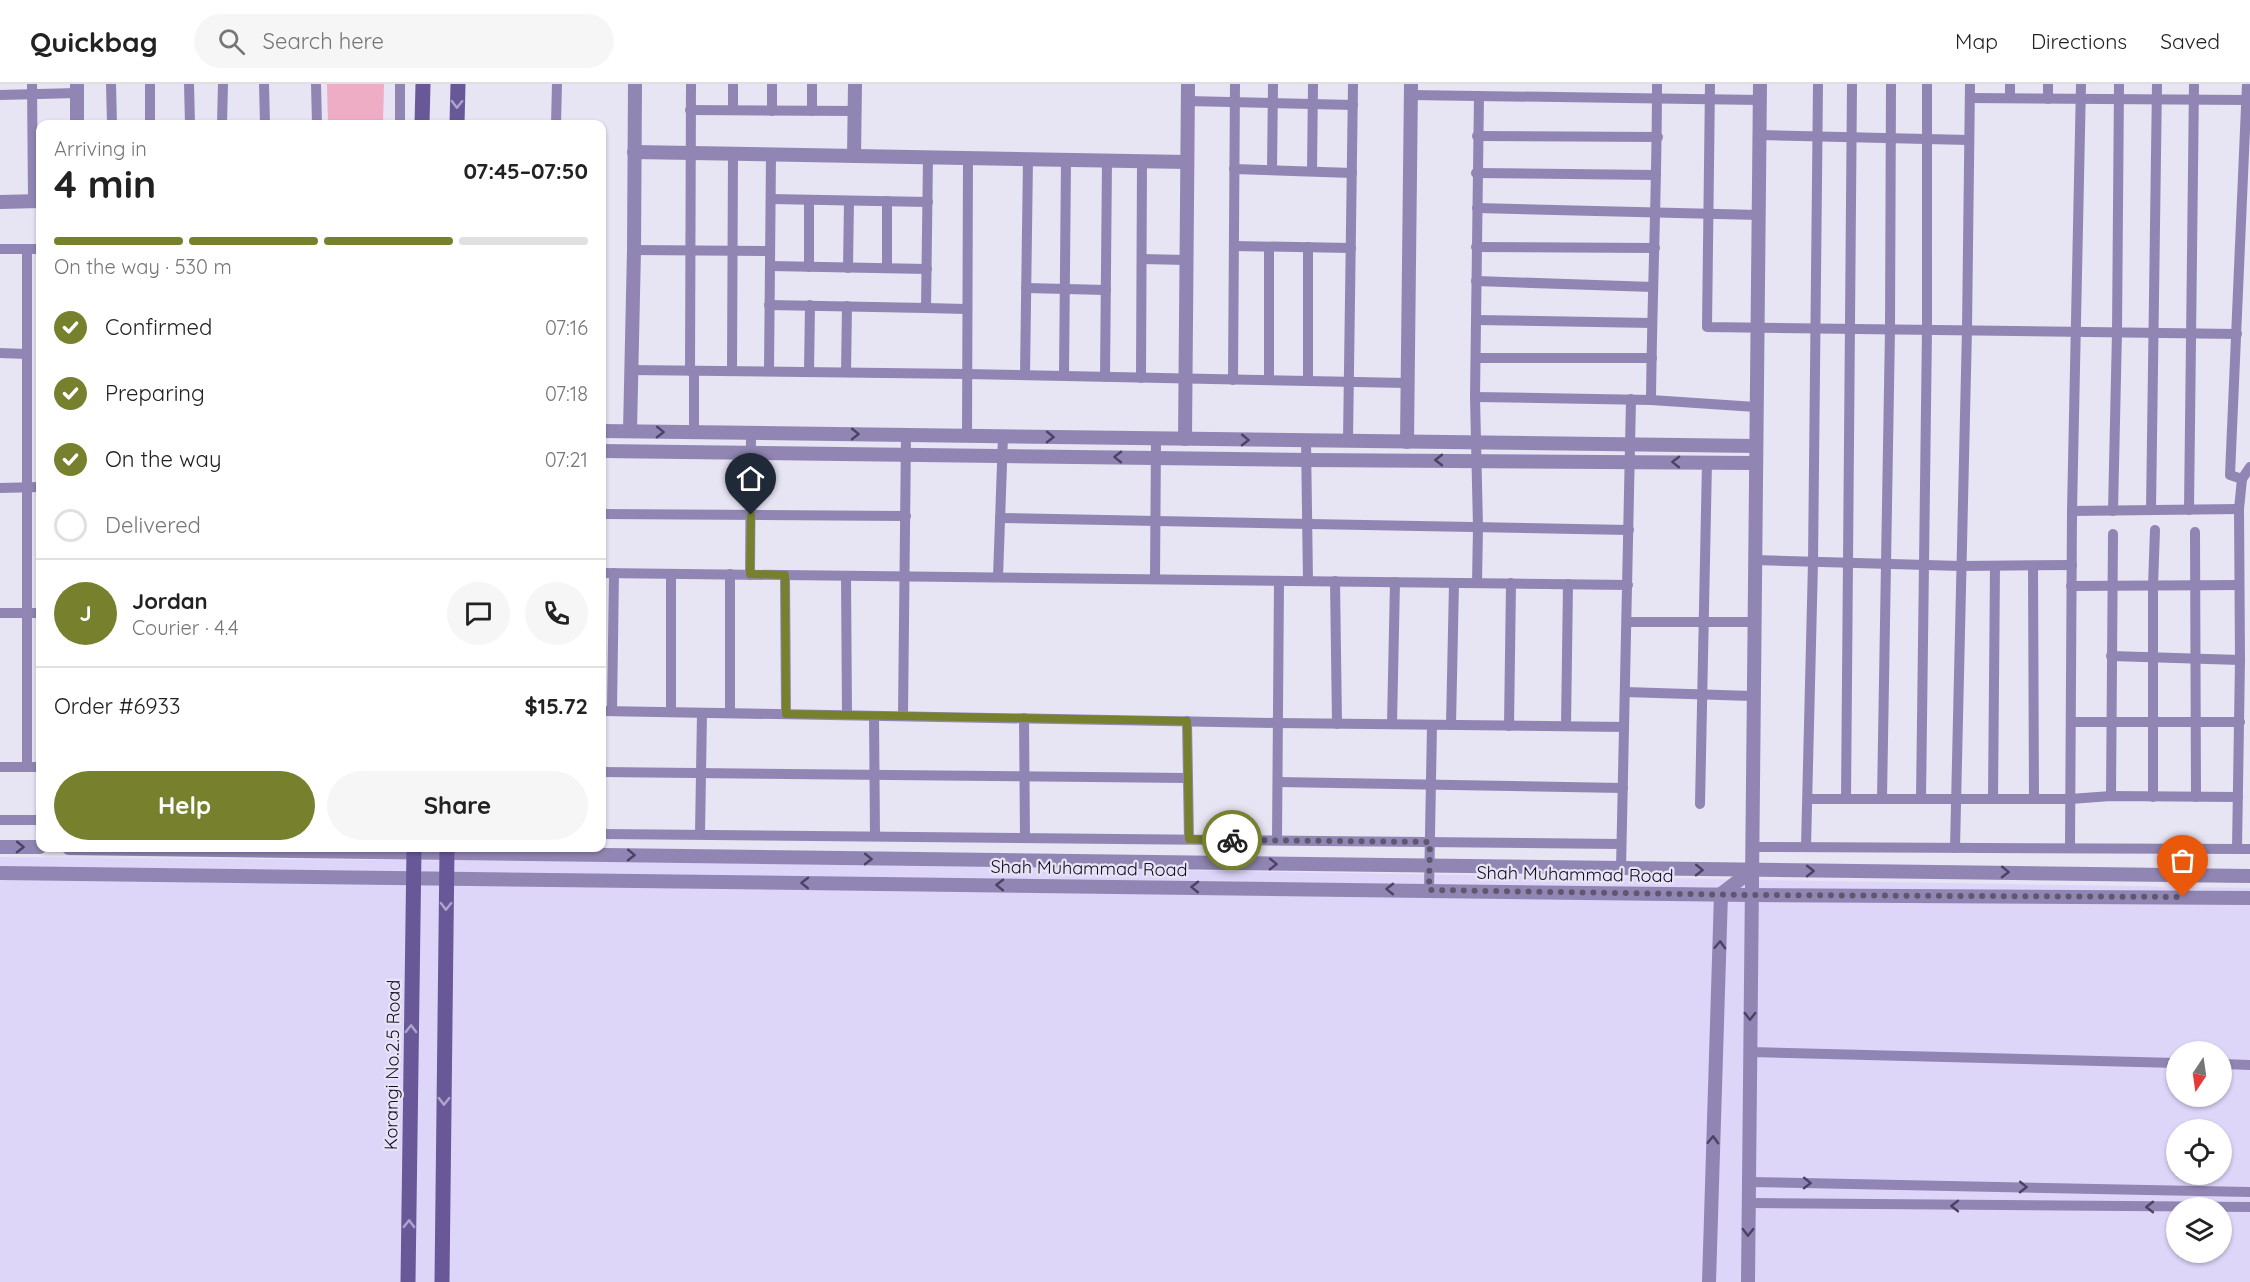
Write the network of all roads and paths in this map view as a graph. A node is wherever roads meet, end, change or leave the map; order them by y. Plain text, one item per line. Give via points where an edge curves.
1 (111, 84) edge
2 (150, 84) edge
3 (189, 84) edge
4 (223, 84) edge
5 (264, 84) edge
6 (316, 84) edge
7 (400, 84) edge
8 (423, 84) edge
9 (458, 84) edge
10 (557, 84) edge
11 (635, 84) edge
12 (691, 84) edge
13 (733, 84) edge
14 (772, 84) edge
15 (812, 84) edge
16 (855, 84) edge
17 (1188, 84) edge
18 (1235, 84) edge
19 (1273, 84) edge
20 (1313, 84) edge
21 (1353, 84) edge
22 (1657, 84) edge
23 (1710, 84) edge
24 (1760, 84) edge
25 (1818, 84) edge
26 (1852, 84) edge
27 (1891, 84) edge
28 (1927, 84) edge
29 (1970, 84) edge
30 (2010, 84) edge
31 (2048, 84) edge
32 (2081, 84) edge
33 (2119, 84) edge
34 (2157, 84) edge
35 (2194, 84) edge
36 (2247, 84) edge
37 (77, 88) edge
38 (32, 89) edge
39 (1411, 89) edge
40 (0, 95) edge
41 (1479, 96) junction
42 (1657, 98) junction
43 (1970, 98) junction
44 (2010, 98) junction
45 (1709, 99) junction
46 (2048, 99) junction
47 (2081, 99) junction
48 (2119, 99) junction
49 (2157, 99) junction
50 (1760, 100) junction
51 (2194, 100) junction
52 (1188, 101) junction
53 (1235, 102) junction
54 (1273, 103) junction
55 (1313, 104) junction
56 (1353, 105) junction
57 (2248, 106) edge
58 (690, 110) junction
59 (733, 110) junction
60 (772, 111) junction
61 (812, 111) junction
62 (855, 111) junction
63 (77, 120) edge
64 (112, 120) edge
65 (150, 120) edge
66 (190, 120) edge
67 (222, 120) edge
68 (265, 120) edge
69 (317, 120) edge
70 (400, 120) edge
71 (422, 120) edge
72 (457, 120) edge
73 (556, 120) edge
74 (1760, 135) junction
75 (1477, 136) junction
76 (1658, 136) junction
77 (1818, 136) junction
78 (1851, 137) junction
79 (1890, 138) junction
80 (1926, 139) junction
81 (1969, 140) junction
82 (634, 152) junction
83 (689, 153) junction
84 (733, 154) junction
85 (771, 155) junction
86 (854, 156) junction
87 (928, 157) junction
88 (968, 158) junction
89 (1028, 159) junction
90 (1066, 160) junction
91 (1107, 161) junction
92 (1143, 161) junction
93 (1187, 162) junction
94 (1234, 169) junction
95 (1272, 170) junction
96 (1312, 171) junction
97 (1476, 172) junction
98 (1352, 173) junction
99 (1656, 175) junction
100 (36, 179) edge
101 (771, 199) junction
102 (809, 200) junction
103 (36, 201) edge
104 (849, 201) junction
105 (887, 201) junction
106 (0, 202) edge
107 (928, 202) junction
108 (1477, 208) junction
109 (1654, 213) junction
110 (1708, 215) junction
111 (1759, 215) junction
112 (1234, 246) junction
113 (1269, 247) junction
114 (1308, 247) junction
115 (1476, 247) junction
116 (1351, 248) junction
117 (1655, 248) junction
118 (0, 249) edge
119 (27, 249) junction
120 (36, 249) edge
121 (634, 250) junction
122 (689, 250) junction
123 (733, 250) junction
124 (770, 251) junction
125 (1142, 259) junction
126 (2245, 259) edge
127 (1186, 260) junction
128 (770, 267) junction
129 (809, 267) junction
130 (848, 268) junction
131 (887, 268) junction
132 (927, 269) junction
133 (1476, 281) junction
134 (1653, 287) junction
135 (1026, 288) junction
136 (1063, 290) junction
137 (1106, 290) junction
138 (770, 304) junction
139 (810, 305) junction
140 (847, 306) junction
141 (926, 308) junction
142 (966, 309) junction
143 (1476, 320) junction
144 (1652, 323) junction
145 (1757, 328) junction
146 (1850, 328) junction
147 (1815, 329) junction
148 (1890, 329) junction
149 (1927, 329) junction
150 (1967, 329) junction
151 (2077, 332) junction
152 (2117, 332) junction
153 (2154, 333) junction
154 (2193, 333) junction
155 (2237, 334) junction
156 (0, 353) edge
157 (27, 354) junction
158 (1476, 358) junction
159 (1652, 358) junction
160 (630, 370) junction
161 (692, 371) junction
162 (732, 371) junction
163 (769, 371) junction
164 (809, 371) junction
165 (846, 372) junction
166 (966, 374) junction
167 (1025, 375) junction
168 (1064, 376) junction
169 (1105, 377) junction
170 (1141, 378) junction
171 (1185, 379) junction
172 (1233, 380) junction
173 (1269, 380) junction
174 (1308, 381) junction
175 (1348, 382) junction
176 (1406, 383) junction
177 (1475, 397) junction
178 (1631, 399) junction
179 (1652, 400) junction
180 (1756, 407) junction
181 (606, 431) edge
182 (630, 431) junction
183 (694, 432) junction
184 (751, 433) junction
185 (906, 435) junction
186 (967, 436) junction
187 (1003, 436) junction
188 (1156, 439) junction
189 (1185, 439) junction
190 (1306, 441) junction
191 (1348, 441) junction
192 (1407, 442) junction
193 (1476, 443) junction
194 (1631, 445) junction
195 (1756, 446) junction
196 (606, 451) edge
197 (751, 454) junction
198 (906, 454) junction
199 (1002, 455) junction
200 (1156, 458) junction
201 (1306, 460) junction
202 (1477, 460) junction
203 (1631, 461) junction
204 (1707, 462) junction
205 (1755, 463) junction
206 (2250, 467) edge
207 (2242, 479) junction
208 (36, 487) edge
209 (0, 488) edge
210 (27, 488) junction
211 (2239, 509) junction
212 (2151, 510) junction
213 (2189, 510) junction
214 (2072, 511) junction
215 (2113, 511) junction
216 (606, 514) edge
217 (751, 515) junction
218 (906, 516) junction
219 (1000, 518) junction
220 (1156, 521) junction
221 (1307, 524) junction
222 (1478, 527) junction
223 (1629, 530) junction
224 (2155, 530) dead end
225 (2195, 532) dead end
226 (2113, 534) dead end
227 (1754, 560) junction
228 (1813, 562) junction
229 (1849, 563) junction
230 (1887, 564) junction
231 (1924, 565) junction
232 (2072, 565) junction
233 (1960, 566) junction
234 (1995, 566) junction
235 (2033, 566) junction
236 (606, 573) edge
237 (614, 573) junction
238 (671, 574) junction
239 (730, 574) junction
240 (750, 574) junction
241 (785, 575) junction
242 (846, 576) junction
243 (905, 576) junction
244 (999, 577) junction
245 (1155, 579) junction
246 (1279, 581) junction
247 (1308, 581) junction
248 (1335, 581) junction
249 (1395, 582) junction
250 (1454, 583) junction
251 (1477, 583) junction
252 (1511, 584) junction
253 (1568, 584) junction
254 (1628, 585) junction
255 (2195, 585) junction
256 (2238, 585) junction
257 (2072, 586) junction
258 (2112, 586) junction
259 (2153, 586) junction
260 (2244, 612) edge
261 (0, 613) edge
262 (27, 613) junction
263 (36, 613) edge
264 (1627, 622) junction
265 (1704, 622) junction
266 (1753, 622) junction
267 (2111, 656) junction
268 (2153, 657) junction
269 (2196, 658) junction
270 (2240, 660) junction
271 (1625, 692) junction
272 (1703, 694) junction
273 (1752, 696) junction
274 (607, 711) edge
275 (671, 712) junction
276 (702, 713) junction
277 (730, 713) junction
278 (786, 714) junction
279 (847, 715) junction
280 (874, 716) junction
281 (903, 716) junction
282 (1024, 718) junction
283 (1187, 721) junction
284 (2071, 722) junction
285 (2111, 722) junction
286 (2153, 722) junction
287 (2196, 722) junction
288 (2240, 722) junction
289 (1278, 723) junction
290 (1337, 724) junction
291 (1392, 724) junction
292 (1432, 725) junction
293 (1451, 725) junction
294 (1509, 726) junction
295 (1566, 726) junction
296 (1624, 727) junction
297 (0, 767) edge
298 (27, 767) junction
299 (36, 767) edge
300 (606, 772) edge
301 (701, 772) junction
302 (875, 774) junction
303 (1024, 776) junction
304 (1188, 778) junction
305 (1278, 782) junction
306 (1431, 784) junction
307 (1623, 788) junction
308 (2111, 796) junction
309 (2153, 796) junction
310 (2196, 797) junction
311 (2238, 797) junction
312 (1808, 799) junction
313 (1846, 799) junction
314 (1921, 799) junction
315 (1994, 799) junction
316 (2034, 799) junction
317 (2070, 799) junction
318 (1882, 800) junction
319 (1956, 800) junction
320 (1700, 804) dead end
321 (0, 820) edge
322 (36, 820) edge
323 (606, 834) edge
324 (700, 834) junction
325 (875, 836) junction
326 (1025, 838) junction
327 (1189, 839) junction
328 (1277, 840) junction
329 (1430, 842) junction
330 (1621, 844) junction
331 (0, 847) edge
332 (36, 847) edge
333 (1751, 847) junction
334 (1806, 847) junction
335 (1955, 848) junction
336 (2070, 848) junction
337 (2237, 849) junction
338 (2250, 849) edge
339 (413, 852) edge
340 (447, 852) edge
341 (555, 852) edge
342 (1040, 861) junction
343 (1429, 866) junction
344 (1621, 869) junction
345 (1751, 871) junction
346 (0, 873) edge
347 (2250, 876) edge
348 (413, 878) junction
349 (447, 879) junction
350 (1041, 886) junction
351 (1429, 890) junction
352 (1721, 894) junction
353 (1750, 895) junction
354 (2250, 898) edge
355 (1750, 1052) junction
356 (2166, 1063) edge
357 (2232, 1064) edge
358 (2250, 1065) edge
359 (1749, 1182) junction
360 (1867, 1184) junction
361 (2097, 1189) junction
362 (2250, 1192) edge
363 (1749, 1203) junction
364 (1868, 1205) junction
365 (2097, 1206) junction
366 (2250, 1207) edge
367 (408, 1282) edge
368 (442, 1282) edge
369 (1709, 1282) edge
370 (1748, 1282) edge

1 - 64 street
2 - 65 street
3 - 66 street
4 - 67 street
5 - 68 street
6 - 69 street
7 - 70 street
8 - 71 main road
9 -> 72 main road
10 - 73 street
11 - 82 street
12 - 58 street
13 - 59 street
14 - 60 street
15 - 61 street
16 - 62 street
17 - 52 street
18 - 53 street
19 - 54 street
20 - 55 street
21 - 56 street
22 - 42 street
23 - 45 street
24 - 50 street
25 - 77 street
26 - 78 street
27 - 79 street
28 - 80 street
29 - 43 street
30 - 44 street
31 - 46 street
32 - 47 street
33 - 48 street
34 - 49 street
35 - 51 street
36 - 57 street
37 - 38 street
37 - 63 street
38 - 40 street
38 - 100 street
39 - 41 street
39 - 176 street
41 - 42 street
41 - 75 street
42 - 45 street
42 - 76 street
43 - 44 street
43 - 81 street
44 - 46 street
45 - 50 street
45 - 110 street
46 - 47 street
47 - 48 street
47 - 151 street
48 - 49 street
48 - 152 street
49 - 51 street
49 - 153 street
50 - 74 street
51 - 57 street
51 - 154 street
52 - 53 street
52 - 93 street
53 - 54 street
53 - 94 street
54 - 55 street
54 - 95 street
55 - 56 street
55 - 96 street
56 - 98 street
57 - 126 street
58 - 59 street
58 - 83 street
59 - 60 street
60 - 61 street
61 - 62 street
62 - 86 street
74 - 77 street
74 - 111 street
75 - 76 street
75 - 97 street
76 - 99 street
77 - 78 street
77 - 147 street
78 - 79 street
78 - 146 street
79 - 80 street
79 - 148 street
80 - 81 street
80 - 149 street
81 - 150 street
82 - 83 street
82 - 121 street
83 - 84 street
83 - 122 street
84 - 85 street
84 - 123 street
85 - 86 street
85 - 101 street
86 - 87 street
87 - 88 street
87 - 107 street
88 - 89 street
88 - 142 street
89 - 90 street
89 - 135 street
90 - 91 street
90 - 136 street
91 - 92 street
91 - 137 street
92 - 93 street
92 - 125 street
93 - 127 street
94 - 95 street
94 - 112 street
95 - 96 street
96 - 98 street
97 - 99 street
97 - 108 street
98 - 116 street
99 - 109 street
101 - 102 street
101 - 124 street
102 - 104 street
102 - 129 street
103 - 106 street
104 - 105 street
104 - 130 street
105 - 107 street
105 - 131 street
107 - 132 street
108 - 109 street
108 - 115 street
109 - 110 street
109 - 117 street
110 - 111 street
110 - 145 street via 1707,327
111 - 145 street
112 - 113 street
112 - 172 street
113 - 114 street
113 - 173 street
114 - 116 street
114 - 174 street
115 - 117 street
115 - 133 street
116 - 175 street
117 - 134 street
118 - 119 street
119 - 120 street
119 - 157 street
121 - 122 street
121 - 160 street
122 - 123 street
122 - 161 street
123 - 124 street
123 - 162 street
124 - 128 street
125 - 127 street
125 - 170 street
126 - 155 street
127 - 171 street
128 - 129 street
128 - 138 street
129 - 130 street
130 - 131 street
131 - 132 street
132 - 141 street
133 - 134 street
133 - 143 street
134 - 144 street
135 - 136 street
135 - 167 street
136 - 137 street
136 - 168 street
137 - 169 street
138 - 139 street
138 - 163 street
139 - 140 street
139 - 164 street
140 - 141 street
140 - 165 street
141 - 142 street
142 - 166 street
143 - 144 street
143 - 158 street
144 - 159 street
145 - 147 street
145 - 180 street
146 - 147 street
146 - 148 street
146 - 229 street
147 - 228 street
148 - 149 street
148 - 230 street
149 - 150 street
149 - 231 street
150 - 151 street
150 - 233 street
151 - 152 street
151 - 214 street
152 - 153 street
152 - 215 street
153 - 154 street
153 - 212 street
154 - 155 street
154 - 213 street
155 - 207 street via 2230,475
156 - 157 street
157 - 210 street
158 - 159 street
158 - 177 street
159 - 179 street
160 - 161 street
160 - 182 street
161 - 162 street
161 - 183 street
162 - 163 street
163 - 164 street
164 - 165 street
165 - 166 street
166 - 167 street
166 - 186 street
167 - 168 street
168 - 169 street
169 - 170 street
170 - 171 street
171 - 172 street
171 - 189 street
172 - 173 street
173 - 174 street
174 - 175 street
175 - 176 street
175 - 191 street
176 - 192 street
177 - 178 street
177 - 193 street
178 - 179 street
178 - 194 street
179 - 180 street
180 - 195 street
181 - 182 street
182 -> 183 street
183 - 184 street
184 -> 185 street
184 - 197 street
185 - 186 street
185 - 198 street
186 - 187 street
187 -> 188 street
187 - 199 street
188 - 189 street
188 - 200 street
189 -> 190 street
190 - 191 street
190 - 201 street
191 - 192 street
192 - 193 street
193 - 194 street
193 - 202 street
194 - 195 street
194 - 203 street
195 - 205 street
196 - 197 street
197 - 198 street
197 - 217 street
198 - 199 street
198 - 218 street
200 -> 199 street
199 - 219 street
200 - 201 street
200 - 220 street
202 -> 201 street
201 - 221 street
202 - 203 street
202 - 222 street
204 -> 203 street
203 - 223 street
204 - 205 street
204 - 265 street
205 - 227 street
206 - 207 street
207 - 211 street
208 - 210 street
209 - 210 street
210 - 262 street
211 - 213 street
211 - 256 street
212 - 213 street
212 - 215 street
214 - 215 street
214 - 232 street
216 - 217 street
217 - 218 street
217 - 240 street
218 - 243 street
219 - 220 street
219 - 244 street
220 - 221 street
220 - 245 street
221 - 222 street
221 - 247 street
222 - 223 street
222 - 251 street
223 - 254 street
224 - 259 street
225 - 255 street
226 - 258 street
227 - 228 street
227 - 266 street
228 - 229 street
228 - 312 street
229 - 230 street
229 - 313 street
230 - 231 street
230 - 318 street
231 - 233 street
231 - 314 street
232 - 235 street
232 - 257 street
233 - 234 street
233 - 319 street
234 - 235 street
234 - 315 street
235 - 316 street
236 - 237 street
237 - 238 street
237 - 274 street
238 - 239 street
238 - 275 street
239 - 240 street
239 - 277 street
240 - 241 street
241 - 242 street
241 - 278 street
242 - 243 street
242 - 279 street
243 - 244 street
243 - 281 street
244 - 245 street
245 - 246 street
246 - 247 street
246 - 289 street
247 - 248 street
248 - 249 street
248 - 290 street
249 - 250 street
249 - 291 street
250 - 251 street
250 - 293 street
251 - 252 street
252 - 253 street
252 - 294 street
253 - 254 street
253 - 295 street
254 - 264 street
255 - 256 street
255 - 259 street
255 - 269 street
256 - 260 street
257 - 258 street
257 - 284 street
258 - 259 street
258 - 267 street
259 - 268 street
260 - 270 street
261 - 262 street
262 - 263 street
262 - 298 street
264 - 265 street
264 - 271 street
265 - 266 street
265 - 272 street
266 - 273 street
267 - 268 street
267 - 285 street
268 - 269 street
268 - 286 street
269 - 270 street
269 - 287 street
270 - 288 street
271 - 272 street
271 - 296 street
272 - 273 street
272 - 320 street
273 - 333 street
274 - 275 street
275 - 276 street
276 - 277 street
276 - 301 street
277 - 278 street
278 - 279 street
279 - 280 street
280 - 281 street
280 - 302 street
281 - 282 street
282 - 283 street
282 - 303 street
283 - 289 street
283 - 304 street
284 - 285 street
284 - 317 street
285 - 286 street
285 - 308 street
286 - 287 street
286 - 309 street
287 - 288 street
287 - 310 street
288 - 311 street
289 - 290 street
289 - 305 street
290 - 291 street
291 - 292 street
292 - 293 street
292 - 306 street
293 - 294 street
294 - 295 street
295 - 296 street
296 - 307 street
297 - 298 street
298 - 299 street
300 - 301 street
301 - 302 street
301 - 324 street
302 - 303 street
302 - 325 street
303 - 304 street
303 - 326 street
304 - 327 street
305 - 306 street
305 - 328 street
306 - 307 street
306 - 329 street
307 - 330 street
308 - 309 street
308 - 317 street
309 - 310 street
310 - 311 street
311 - 337 street
312 - 313 street
312 - 334 street
313 - 318 street
314 - 318 street
314 - 319 street
315 - 316 street
315 - 319 street
316 - 317 street
317 - 336 street
319 - 335 street
321 - 322 street
323 - 324 street
324 - 325 street
325 - 326 street
326 - 327 street
327 - 328 street
328 - 329 street
329 - 330 street
329 - 343 street
330 - 344 street
331 -> 332 street
333 - 334 street
333 - 345 street
334 - 335 street
335 - 336 street
336 - 337 street
337 - 338 street
339 - 348 main road, Korangi No.2.5 Road
340 - 349 main road
341 -> 342 street, Shah Muhammad Road
342 -> 343 street, Shah Muhammad Road
342 - 350 street
343 - 344 street, Shah Muhammad Road
343 - 351 street
344 -> 345 street, Shah Muhammad Road
345 -> 347 street, Shah Muhammad Road
345 - 352 street
345 - 353 street
346 - 348 street, Shah Muhammad Road
348 - 349 street, Shah Muhammad Road
367 -> 348 main road, Korangi No.2.5 Road
350 -> 349 street, Shah Muhammad Road
349 -> 368 main road
351 -> 350 street, Shah Muhammad Road
351 - 352 street, Shah Muhammad Road
352 - 353 street, Shah Muhammad Road
369 -> 352 street
353 - 354 street, Shah Muhammad Road
353 -> 355 street
355 - 356 street
355 - 359 street
357 - 358 street
359 -> 360 street
359 - 363 street
360 -> 361 street
360 - 364 street
361 - 362 street
361 - 365 street
363 - 364 street
363 -> 370 street
365 -> 364 street
366 -> 365 street

